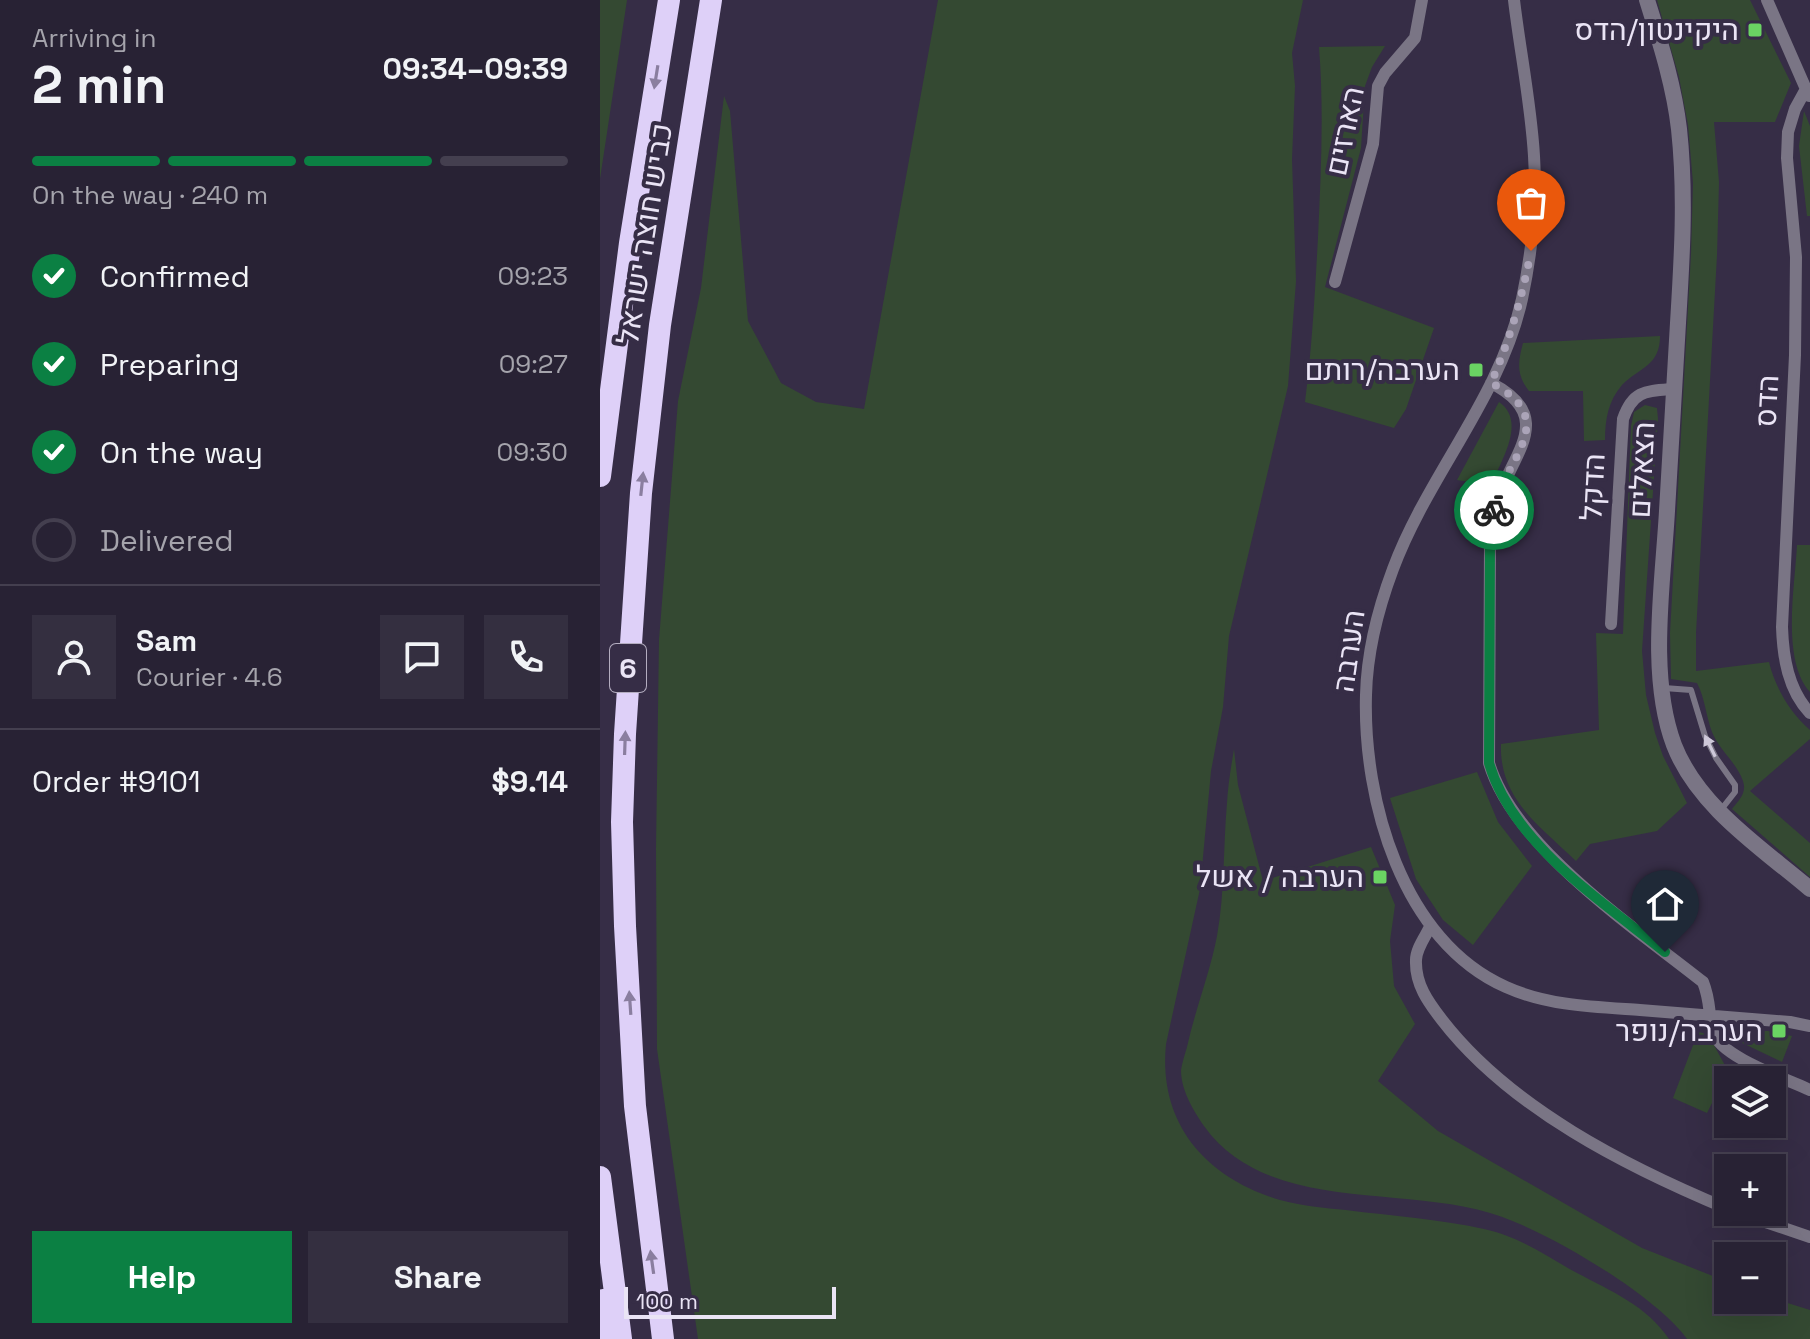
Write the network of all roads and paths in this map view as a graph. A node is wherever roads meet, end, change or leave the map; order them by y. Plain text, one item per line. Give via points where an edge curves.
1 (669, 0) edge
2 (711, 0) edge
3 (1422, 0) edge
4 (1514, 0) edge
5 (1647, 0) edge
6 (1767, 0) edge
7 (1808, 93) edge
8 (1335, 282) dead end
9 (1491, 383) junction
10 (1674, 389) junction
11 (600, 476) edge
12 (1611, 624) dead end
13 (1662, 688) junction
14 (1810, 713) edge
15 (1720, 811) junction
16 (1810, 889) edge
17 (1430, 927) junction
18 (1711, 1016) junction
19 (1810, 1026) edge
20 (1810, 1090) edge
21 (600, 1180) edge
22 (1714, 1203) edge
23 (1777, 1226) edge
24 (1810, 1237) edge
25 (604, 1339) edge
26 (621, 1339) edge
27 (663, 1339) edge

1 -> 11 highway, כביש חוצה ישראל
27 -> 2 highway, כביש חוצה ישראל / 6 via 635,1106 624,911 625,734 639,509 660,325
3 - 8 street, הארזים via 1415,38 1378,86 1373,144
4 - 9 street, הערבה via 1534,154 1534,203 1522,301
5 - 10 street, הצאלים via 1670,80 1683,184
6 - 7 street
7 - 14 street, הדס via 1795,109 1788,132 1796,257 1795,355 1782,652 1789,678
9 - 17 street, הערבה via 1410,529 1380,607 1370,652 1369,765 1395,857
9 - 18 street via 1518,399 1526,435 1495,504 1490,540 1489,763 1495,783 1545,850 1703,982
10 - 12 street, הדקל via 1636,395 1623,419
10 - 13 street, הצאלים via 1660,633
13 - 15 street, הצאלים via 1674,745
15 -> 13 lane via 1735,785 1705,736 1695,697 1684,688
15 - 16 street, הצאלים
17 - 18 street, הערבה via 1476,970 1542,999
17 - 22 street via 1416,956 1426,1000 1494,1076 1639,1169
18 - 19 street, הערבה
18 - 20 street via 1713,1035 1735,1056
21 - 25 highway
21 - 26 highway
23 - 24 street

